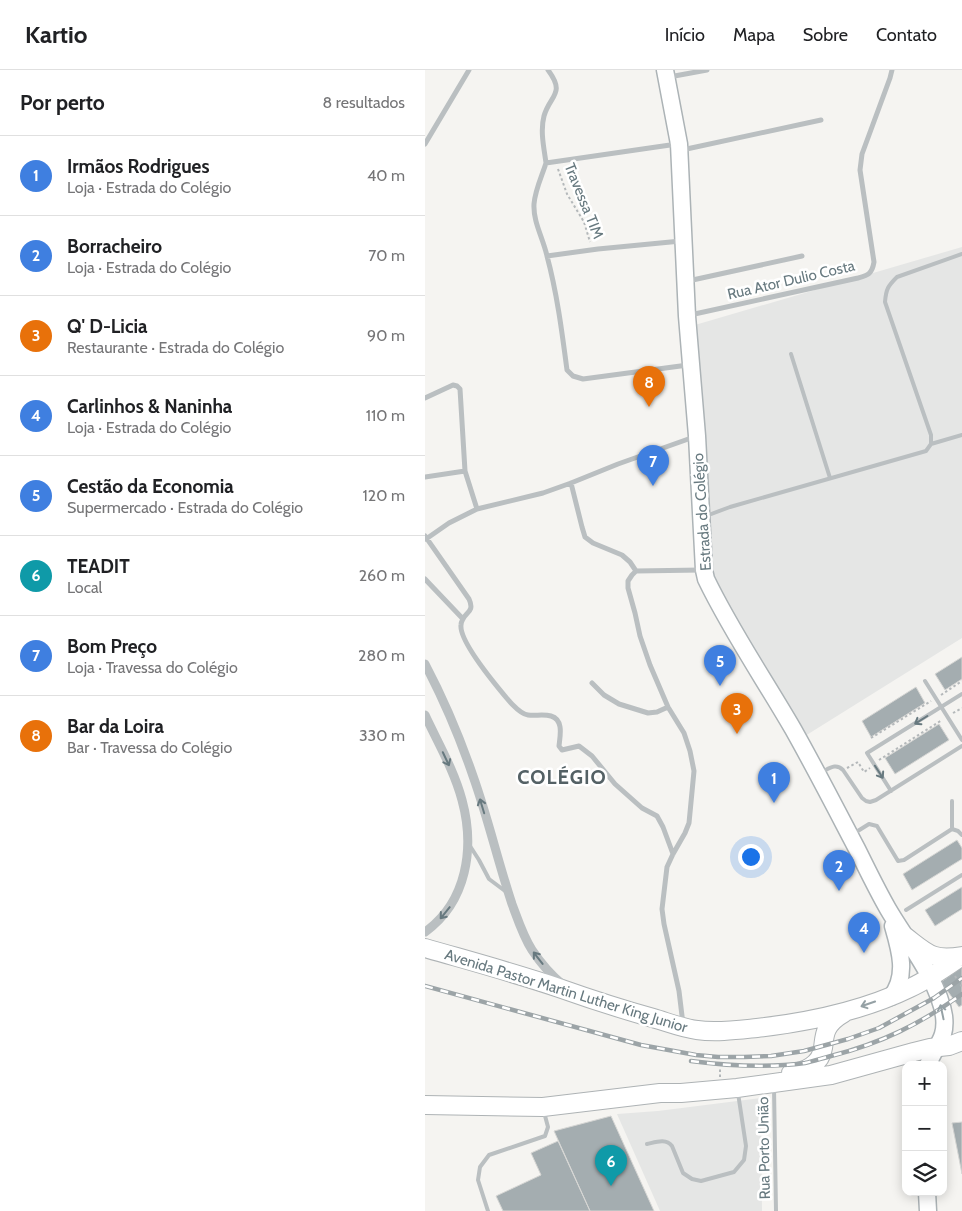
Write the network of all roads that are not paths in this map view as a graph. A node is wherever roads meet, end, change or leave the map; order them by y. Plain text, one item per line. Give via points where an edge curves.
1 (469, 70) edge
2 (548, 70) edge
3 (707, 70) edge
4 (892, 70) edge
5 (665, 74) edge
6 (821, 120) dead end
7 (425, 144) edge
8 (680, 147) junction
9 (546, 163) junction
10 (684, 240) junction
11 (962, 254) edge
12 (547, 256) junction
13 (802, 256) dead end
14 (685, 282) junction
15 (687, 316) junction
16 (791, 354) dead end
17 (691, 365) junction
18 (425, 398) edge
19 (962, 435) edge
20 (697, 436) junction
21 (931, 444) junction
22 (465, 471) junction
23 (425, 477) edge
24 (830, 478) junction
25 (571, 483) junction
26 (477, 509) junction
27 (701, 517) junction
28 (426, 538) edge
29 (636, 570) junction
30 (704, 570) junction
31 (425, 579) edge
32 (463, 618) junction
33 (425, 664) edge
34 (433, 680) junction
35 (925, 681) dead end
36 (592, 683) dead end
37 (425, 685) edge
38 (962, 694) edge
39 (668, 707) junction
40 (941, 707) junction
41 (425, 715) edge
42 (962, 740) edge
43 (962, 746) edge
44 (817, 775) junction
45 (891, 791) junction
46 (952, 802) dead end
47 (952, 829) junction
48 (962, 835) edge
49 (850, 836) junction
50 (467, 842) junction
51 (673, 854) junction
52 (962, 875) edge
53 (509, 893) junction
54 (889, 910) junction
55 (906, 910) dead end
56 (425, 932) edge
57 (906, 937) junction
58 (425, 948) edge
59 (962, 956) edge
60 (929, 978) junction
61 (572, 993) junction
62 (891, 997) junction
63 (845, 1012) junction
64 (683, 1027) junction
65 (767, 1027) junction
66 (962, 1041) edge
67 (937, 1047) junction
68 (823, 1048) junction
69 (901, 1061) edge
70 (930, 1061) edge
71 (858, 1067) junction
72 (774, 1084) junction
73 (737, 1088) junction
74 (660, 1093) junction
75 (425, 1105) edge
76 (543, 1107) junction
77 (647, 1144) dead end
78 (927, 1196) edge
79 (488, 1211) edge
80 (776, 1211) edge
81 (928, 1211) edge

1 - 7 street
2 - 9 street via 557,91 544,117
3 - 5 street
4 - 15 street, Rua Ator Dulio Costa via 862,154 861,170 874,262 871,272 858,278
5 - 8 main road, Estrada do Colégio
6 - 8 street
8 - 9 street
8 - 10 main road, Estrada do Colégio
9 - 12 street via 534,202
10 - 12 street
10 - 14 main road, Estrada do Colégio
11 - 21 lane via 897,277 886,291 885,302 931,435
12 - 17 street via 567,370 573,376 583,379
13 - 14 street
14 - 15 main road, Estrada do Colégio
15 - 17 main road, Estrada do Colégio
16 - 24 lane
17 - 20 main road, Estrada do Colégio
18 - 22 street via 449,387 457,386 459,389
19 - 21 lane
20 - 25 street
20 - 27 main road, Estrada do Colégio
21 - 24 lane via 926,451
22 - 23 street
22 - 26 street
24 - 27 lane
25 - 26 street
25 - 29 street via 585,537 623,555
26 - 28 street
27 - 30 main road, Estrada do Colégio
28 - 32 street via 469,599 471,610
29 - 30 street
29 - 39 street via 628,581 640,636
30 - 44 main road, Estrada do Colégio via 712,590
31 - 32 street
32 - 51 street via 462,632 473,655 518,710 527,715 551,716 558,720 562,750 579,746 592,756 615,784 642,808 657,816
33 - 34 street
34 - 37 street
53 -> 34 street via 473,777
35 - 40 lane
36 - 39 street via 619,704 648,713
38 - 40 lane
39 - 51 street via 684,733 694,771 689,822
40 - 42 lane
40 -> 45 lane via 867,753
41 -> 50 street via 462,799
43 - 45 lane
44 - 45 lane via 839,766 865,801 876,800
44 - 49 main road, Estrada do Colégio
46 - 47 lane
47 - 48 lane
47 - 49 lane via 904,860 897,861 877,826 869,824
49 - 54 main road, Estrada do Colégio
50 - 53 lane via 489,879
50 -> 56 street via 462,881 453,902 442,918
51 - 64 street via 667,867 662,909
52 - 55 lane
61 -> 53 street via 532,950
54 - 57 main road, Estrada do Colégio
54 - 62 main road, Estrada do Colégio via 901,960 900,982
57 - 59 main road via 932,956
57 - 60 main road, Estrada do Colégio
58 - 61 main road, Avenida Pastor Martin Luther King Junior
59 - 60 main road, Avenida Pastor Martin Luther King Junior
60 - 62 main road, Avenida Pastor Martin Luther King Junior
67 -> 60 main road, Estrada do Colégio via 943,1038 944,1015
61 - 64 main road, Avenida Pastor Martin Luther King Junior
62 -> 63 main road, Avenida Pastor Martin Luther King Junior
63 - 65 main road, Avenida Pastor Martin Luther King Junior
63 - 68 main road via 830,1023 824,1035
64 - 65 main road, Avenida Pastor Martin Luther King Junior via 713,1031
65 - 68 main road via 810,1026 820,1036
66 - 67 main road
67 - 69 main road via 914,1052
67 - 70 main road, Estrada do Colégio
68 - 71 main road via 827,1055 840,1063
68 - 74 main road via 811,1066 797,1073 720,1074 707,1081
69 - 71 main road
71 - 72 main road
72 - 73 main road
72 - 80 lane, Rua Porto União
73 - 74 main road
73 - 77 lane via 746,1146 744,1160 734,1172 701,1181 692,1179 683,1172 673,1146 665,1141
74 - 76 main road
75 - 76 main road
76 - 79 lane via 548,1127 545,1136 489,1154 480,1167 478,1180
78 - 81 main road

